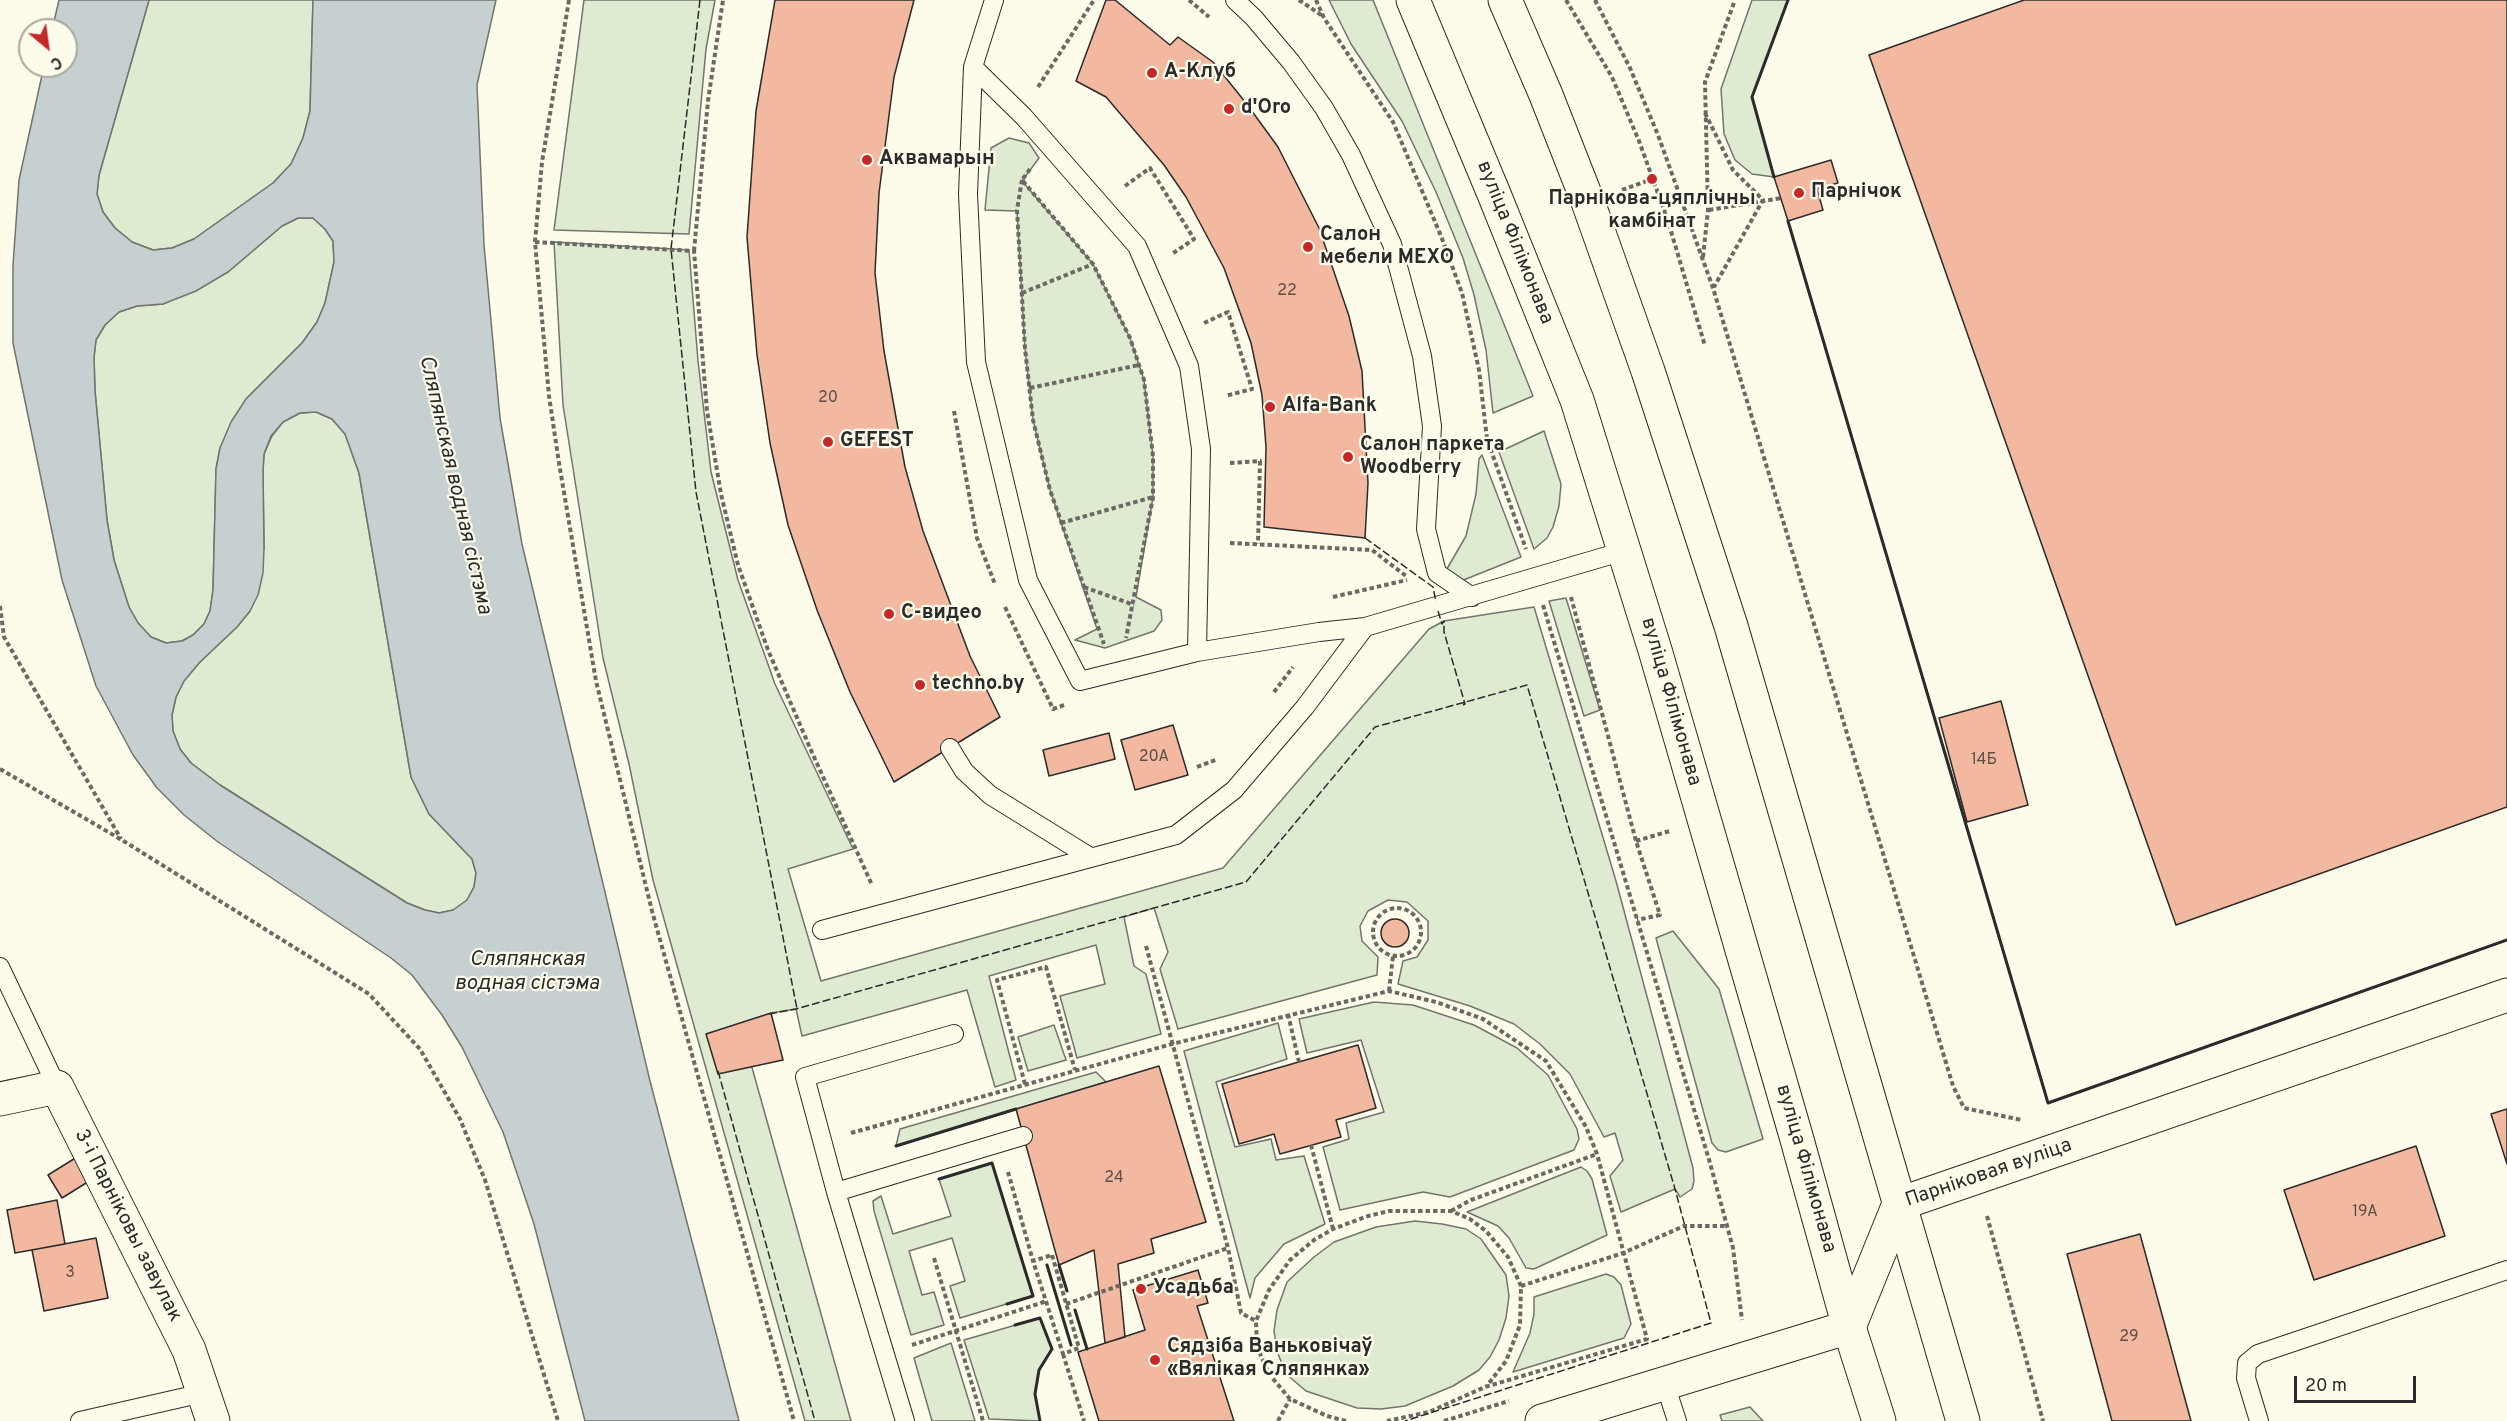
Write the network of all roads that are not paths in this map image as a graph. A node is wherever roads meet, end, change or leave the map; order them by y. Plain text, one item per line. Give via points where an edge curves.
1 (994, 0) edge
2 (1235, 0) edge
3 (1413, 0) edge
4 (1505, 0) edge
5 (973, 67) junction
6 (1624, 551) junction
7 (1472, 597) junction
8 (1365, 627) junction
9 (1197, 652) junction
10 (950, 748) dead end
11 (1090, 857) junction
12 (822, 930) dead end
13 (0, 967) edge
14 (2507, 995) edge
15 (954, 1034) dead end
16 (57, 1087) junction
17 (0, 1099) edge
18 (1023, 1136) dead end
19 (836, 1192) junction
20 (1899, 1204) junction
21 (2507, 1270) edge
22 (1849, 1327) junction
23 (1665, 1384) junction
24 (208, 1407) edge
25 (80, 1421) edge
26 (905, 1421) edge
27 (1542, 1421) edge
28 (1677, 1421) edge
29 (1879, 1421) edge
30 (1962, 1421) edge
31 (2259, 1421) edge

1 - 5 lane
2 - 7 lane via 1291,62 1324,108 1351,154 1392,243 1422,356 1432,426 1426,529 1437,573
3 - 6 main road, вуліца Філімонава via 1577,400
4 - 20 main road via 1588,202 1731,626
5 - 9 lane via 1024,117 1137,246 1189,366 1201,449
5 - 9 lane via 968,194 976,362 1028,580 1080,681
6 - 7 lane
6 - 22 main road, вуліца Філімонава
7 - 8 lane
8 - 9 lane
8 - 11 lane via 1305,707 1234,790 1176,835
10 - 11 lane via 964,771 990,795
11 - 12 lane
13 - 16 lane
14 - 20 main road, Парніковая вуліца
15 - 19 lane via 806,1077
16 - 17 main road
16 - 24 main road, 3-і Парніковы завулак via 189,1350
18 - 19 lane
19 - 26 lane
20 - 22 main road, Парніковая вуліца
20 - 30 main road
21 - 31 lane via 2258,1354 2247,1363 2246,1378
22 - 23 main road
22 - 29 main road, вуліца Філімонава
23 - 27 main road
23 - 28 lane
24 - 25 lane

